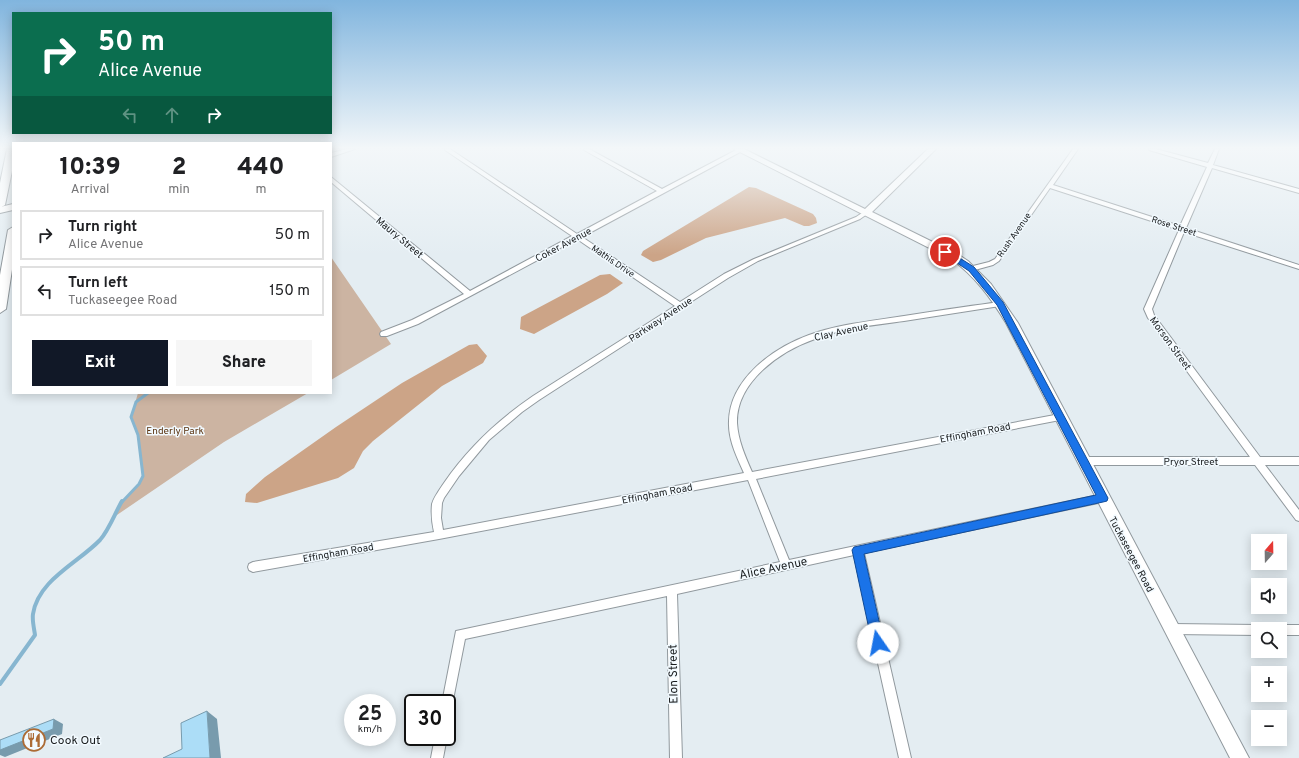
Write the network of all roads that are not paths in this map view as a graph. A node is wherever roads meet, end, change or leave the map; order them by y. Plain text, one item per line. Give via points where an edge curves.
1 (4, 184) edge
2 (337, 184) edge
3 (499, 184) edge
4 (649, 184) edge
5 (673, 184) edge
6 (811, 184) edge
7 (895, 184) edge
8 (1202, 184) edge
9 (1276, 184) edge
10 (1049, 186) joint
11 (661, 191) junction
12 (1299, 191) edge
13 (0, 205) edge
14 (12, 207) edge
15 (0, 210) edge
16 (867, 212) junction
17 (1182, 229) junction
18 (577, 237) junction
19 (11, 249) edge
20 (1299, 267) edge
21 (971, 269) junction
22 (469, 294) junction
23 (1000, 304) junction
24 (680, 306) junction
25 (0, 309) edge
26 (384, 334) dead end
27 (1060, 417) junction
28 (1084, 461) junction
29 (1257, 461) junction
30 (1299, 461) edge
31 (749, 475) junction
32 (1103, 498) junction
33 (1299, 517) edge
34 (439, 534) junction
35 (858, 550) junction
36 (786, 565) junction
37 (253, 567) dead end
38 (672, 590) junction
39 (1172, 629) junction
40 (1251, 630) edge
41 (1287, 630) edge
42 (1299, 630) edge
43 (449, 694) edge
44 (439, 746) edge
45 (437, 758) edge
46 (676, 758) edge
47 (905, 758) edge
48 (1240, 758) edge

1 - 13 main road
2 - 22 street, Maury Street
3 - 18 street, Mathis Drive
4 - 11 street
5 - 11 street, Coker Avenue
6 - 16 main road, Tuckaseegee Road
7 - 16 main road, Parkway Avenue
8 - 17 street, Morson Street
9 - 12 street
10 - 17 street, Rose Street
10 - 21 street, Rush Avenue via 997,260
11 - 18 street, Coker Avenue
14 - 15 main road
16 - 21 main road, Tuckaseegee Road via 923,240
16 - 24 street, Parkway Avenue via 741,268
17 - 20 street, Rose Street
17 - 29 street, Morson Street via 1148,309
18 - 22 street, Coker Avenue
18 - 24 street, Mathis Drive
19 - 25 main road
21 - 23 main road, Tuckaseegee Road
22 - 26 street, Coker Avenue via 415,322
23 - 27 main road, Tuckaseegee Road
23 - 31 street, Clay Avenue via 823,333 778,354 751,379 741,392 734,410 734,435
24 - 34 street, Parkway Avenue via 536,398 486,438 456,473 437,503
27 - 28 main road, Tuckaseegee Road
27 - 31 street, Effingham Road
28 - 29 street, Pryor Street
28 - 32 main road, Tuckaseegee Road
29 - 30 street, Pryor Street
29 - 33 street, Morson Street
31 - 34 street, Effingham Road
31 - 36 street, Clay Avenue
32 - 35 street, Alice Avenue
32 - 39 main road, Tuckaseegee Road
34 - 37 street, Effingham Road
35 - 36 street, Alice Avenue
35 - 47 street
36 - 38 street, Alice Avenue
38 - 43 street, Alice Avenue via 460,635
38 - 46 street, Elon Street
39 - 40 street
39 - 48 main road, Tuckaseegee Road
41 - 42 street
44 - 45 street

